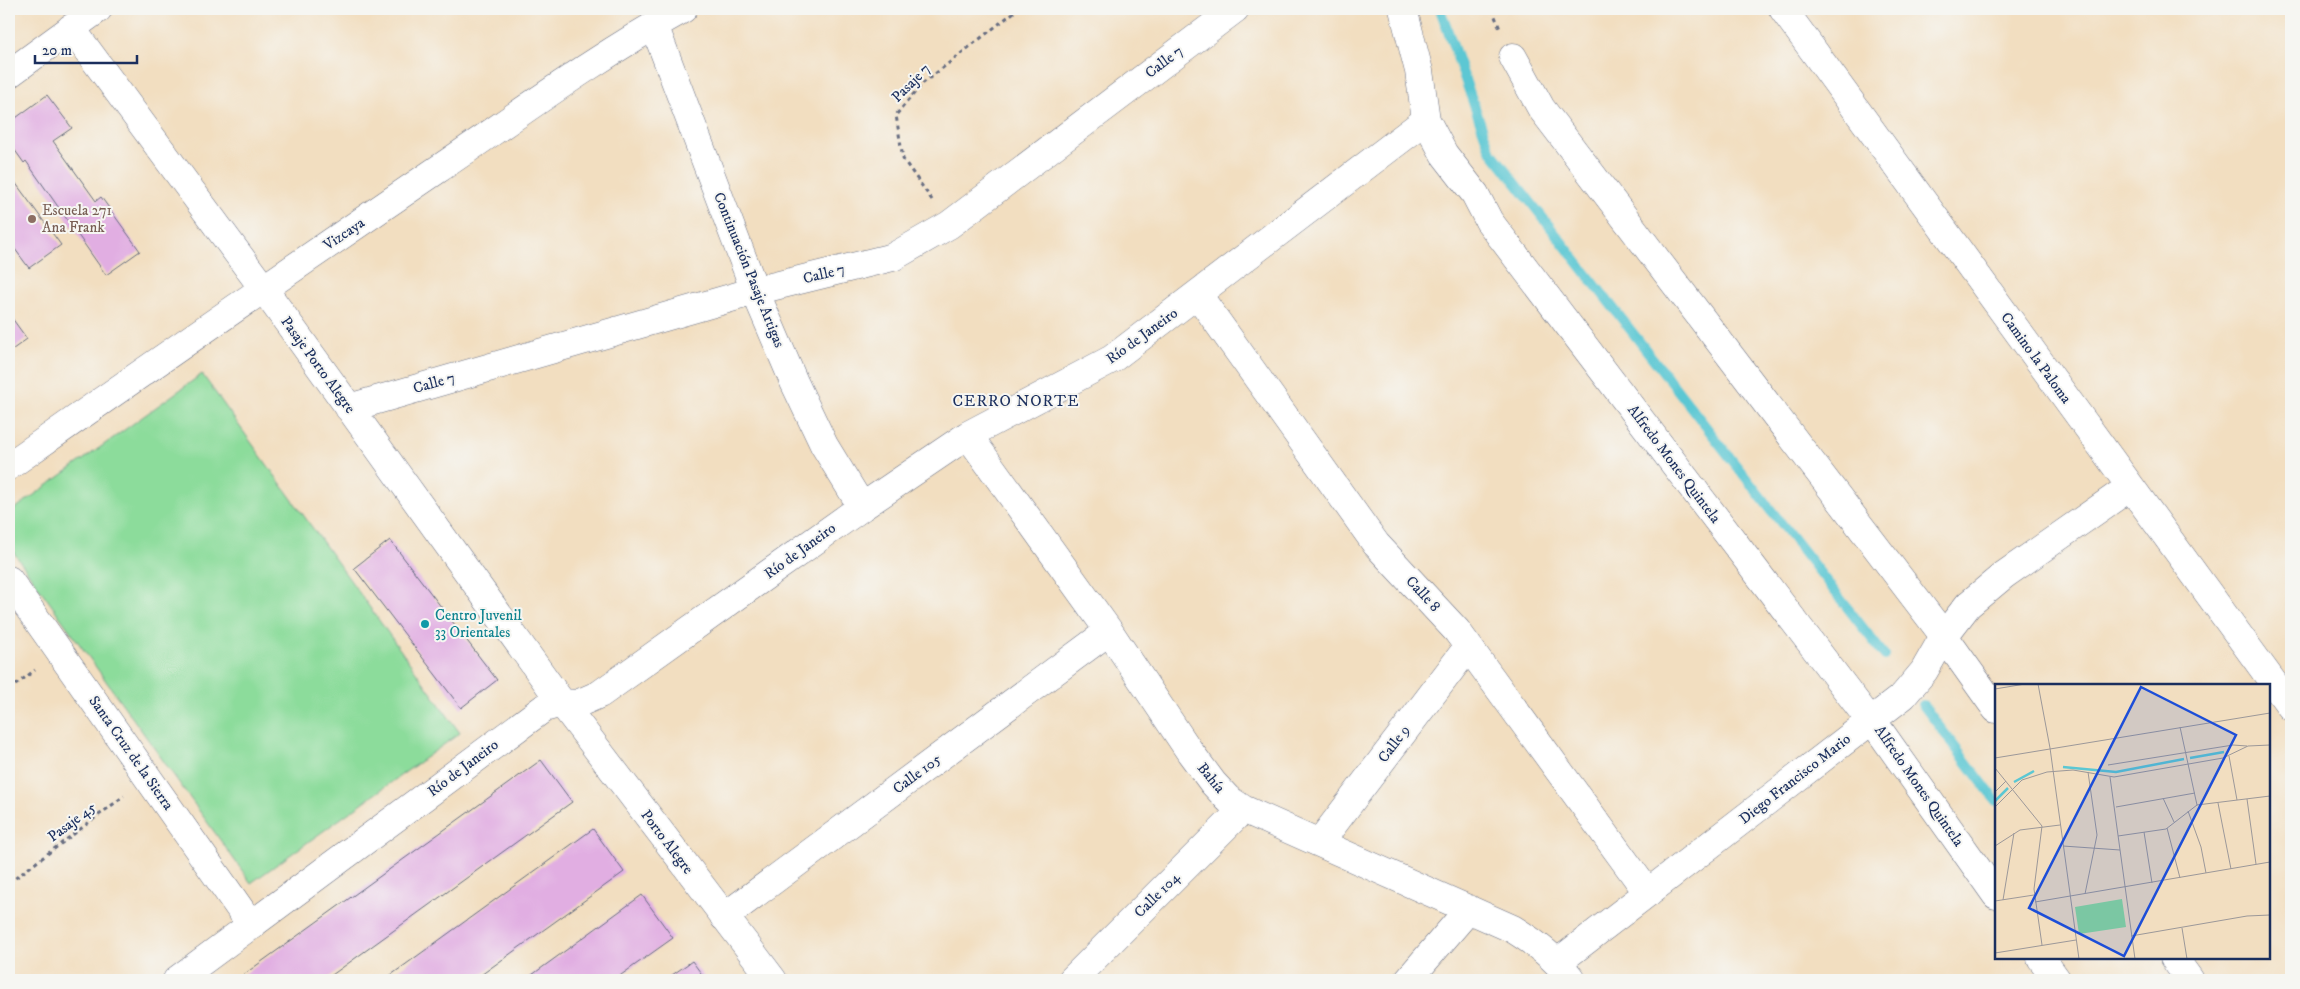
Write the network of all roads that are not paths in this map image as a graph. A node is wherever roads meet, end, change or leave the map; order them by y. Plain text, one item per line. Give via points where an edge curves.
1 (98, 9) edge
2 (683, 9) edge
3 (1235, 9) edge
4 (1403, 9) edge
5 (1783, 9) edge
6 (654, 25) junction
7 (71, 28) junction
8 (1513, 57) dead end
9 (9, 74) edge
10 (1426, 120) junction
11 (263, 288) junction
12 (755, 291) junction
13 (1198, 294) junction
14 (349, 408) junction
15 (968, 435) junction
16 (9, 466) edge
17 (2130, 487) junction
18 (862, 507) junction
19 (9, 580) edge
20 (1109, 631) junction
21 (1944, 636) junction
22 (1468, 647) junction
23 (562, 703) junction
24 (2291, 707) edge
25 (1995, 708) edge
26 (1872, 720) junction
27 (1243, 809) junction
28 (1320, 842) junction
29 (1648, 893) junction
30 (1995, 894) edge
31 (1469, 909) junction
32 (724, 917) junction
33 (252, 926) junction
34 (2042, 959) edge
35 (2175, 959) edge
36 (1565, 971) edge
37 (192, 976) edge
38 (773, 980) edge
39 (1072, 980) edge
40 (1408, 980) edge
41 (2057, 980) edge
42 (2190, 980) edge

1 - 7 street
2 - 6 street, Vizcaya
3 - 12 street, Calle 7 via 949,224 893,257
4 - 10 street, Alfredo Mones Quintela via 1419,71
5 - 17 street, Camino la Paloma
6 - 11 street, Vizcaya
6 - 12 street, Continuación Pasaje Artigas
7 - 9 street
7 - 11 street, Pasaje Porto Alegre
8 - 21 street via 1541,108
10 - 13 street, Río de Janeiro
10 - 26 street, Alfredo Mones Quintela via 1444,154 1475,194 1489,221
11 - 14 street, Pasaje Porto Alegre
11 - 16 street, Vizcaya
12 - 14 street, Calle 7
12 - 18 street, Continuación Pasaje Artigas via 824,445
13 - 15 street, Río de Janeiro via 1112,359
13 - 22 street, Calle 8 via 1376,544
14 - 23 street, Pasaje Porto Alegre
15 - 18 street, Río de Janeiro
15 - 20 street, Bahía
17 - 21 street, Diego Francisco Mario via 2004,575 1968,605
17 - 24 street, Camino la Paloma
18 - 23 street, Río de Janeiro via 600,694 577,704
19 - 33 street, Santa Cruz de la Sierra
20 - 27 street, Bahía via 1190,752 1228,799
20 - 32 street, Calle 105
21 - 25 street
21 - 26 street, Diego Francisco Mario via 1919,678 1903,696
22 - 28 street, Calle 9
22 - 29 street, Calle 8
23 - 32 street, Porto Alegre
23 - 33 street, Río de Janeiro via 544,708 529,718
26 - 29 street, Diego Francisco Mario
26 - 30 street, Alfredo Mones Quintela
27 - 28 street, Bahía
27 - 39 street, Calle 104
28 - 31 street, Bahía
29 - 36 street, Diego Francisco Mario
31 - 36 street, Bahía via 1541,946
31 - 40 street
32 - 38 street, Porto Alegre
33 - 37 street, Río de Janeiro
34 - 41 street
35 - 42 street

